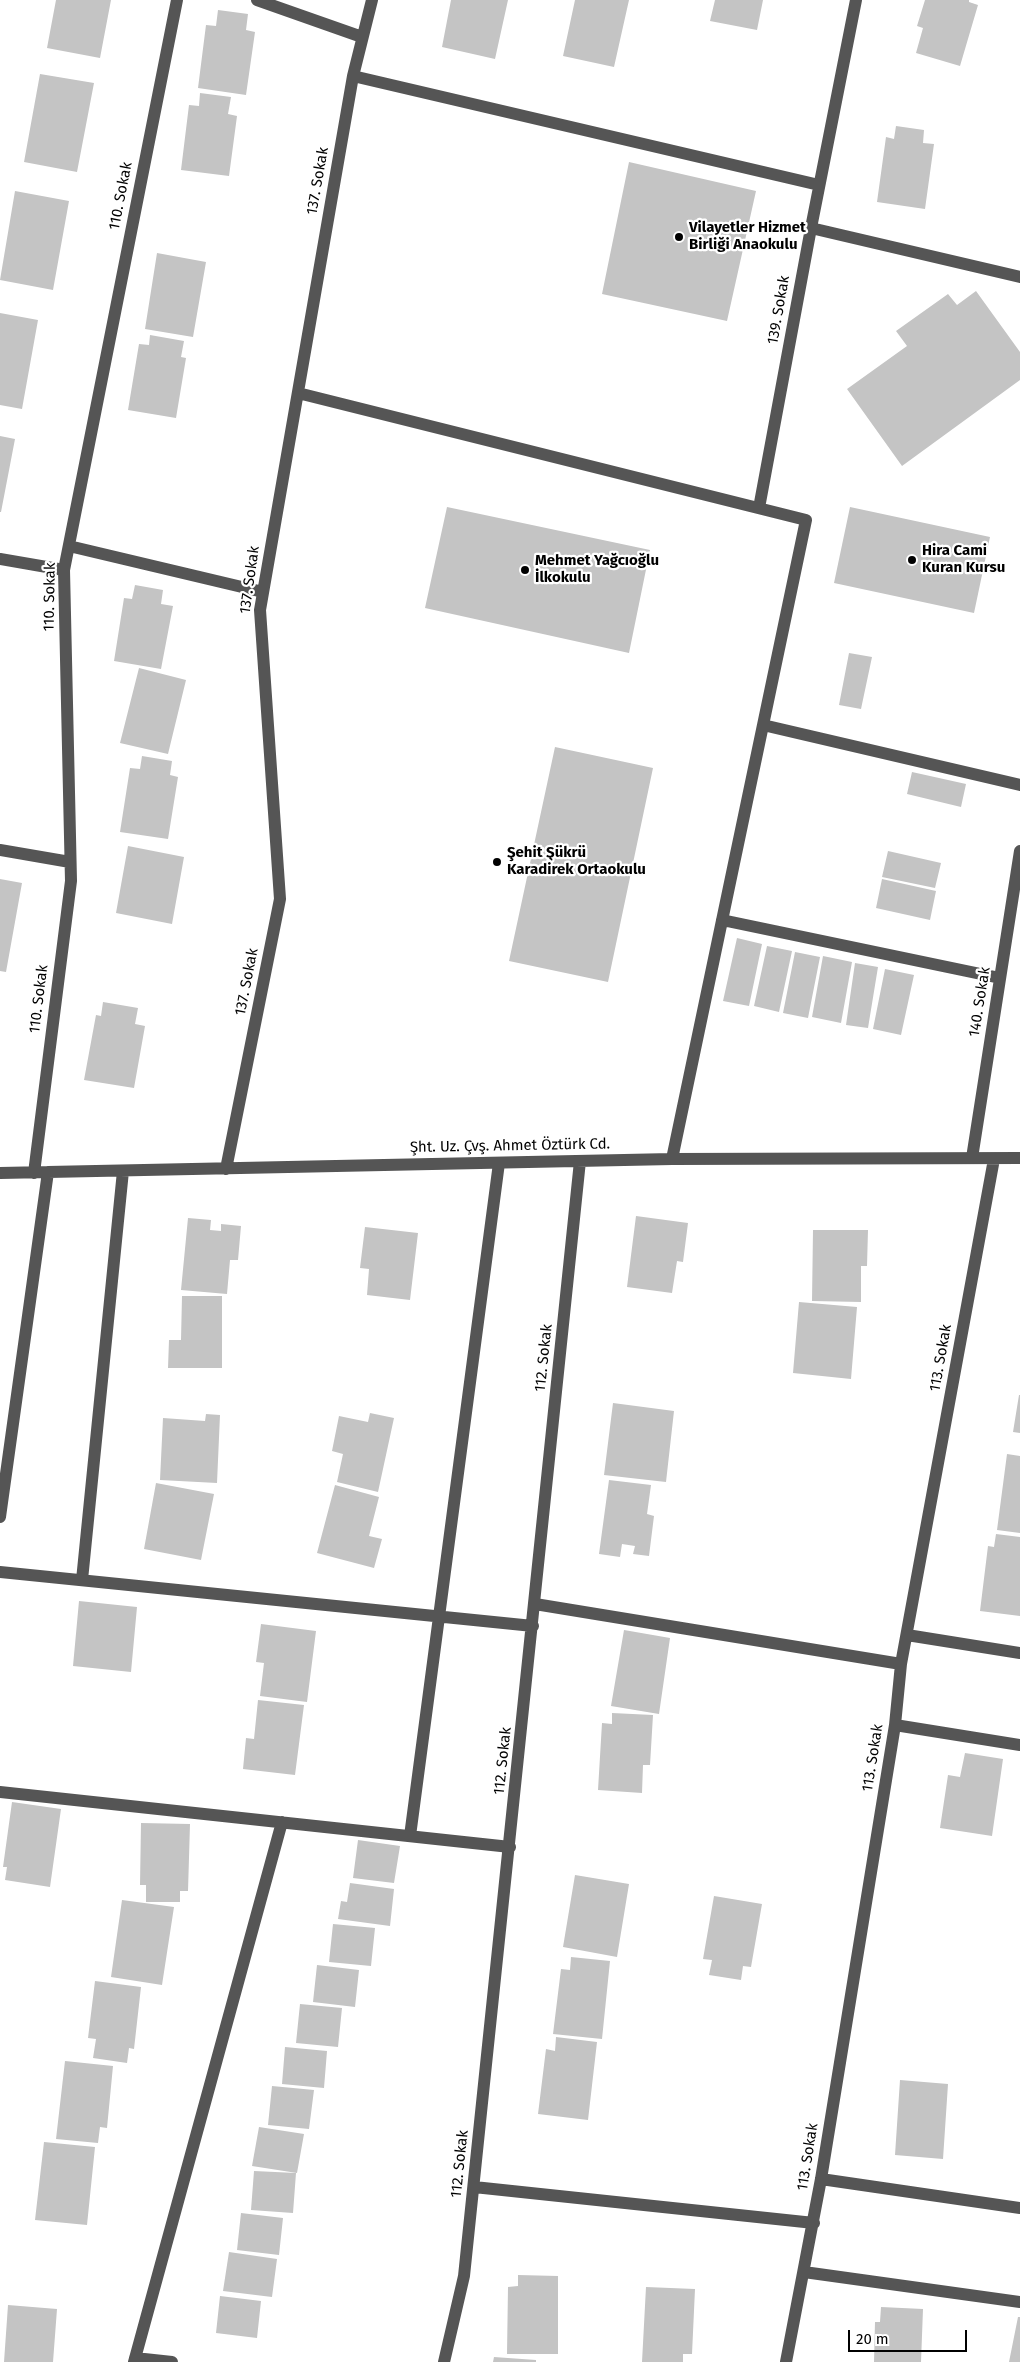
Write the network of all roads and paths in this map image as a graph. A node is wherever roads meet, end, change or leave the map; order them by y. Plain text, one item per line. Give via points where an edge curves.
1 (177, 0) edge
2 (257, 0) edge
3 (372, 0) edge
4 (856, 0) edge
5 (362, 37) junction
6 (353, 76) junction
7 (819, 185) junction
8 (811, 228) junction
9 (1020, 277) edge
10 (298, 393) junction
11 (759, 508) junction
12 (69, 546) junction
13 (0, 559) edge
14 (64, 570) junction
15 (263, 592) junction
16 (763, 725) junction
17 (1020, 785) edge
18 (0, 850) edge
19 (1020, 851) edge
20 (70, 862) junction
21 (722, 920) junction
22 (1000, 978) junction
23 (972, 1158) junction
24 (1020, 1158) edge
25 (672, 1159) junction
26 (994, 1159) junction
27 (580, 1161) junction
28 (499, 1163) junction
29 (226, 1168) junction
30 (122, 1171) junction
31 (34, 1172) junction
32 (48, 1172) junction
33 (0, 1173) edge
34 (0, 1517) edge
35 (0, 1572) edge
36 (82, 1580) junction
37 (535, 1604) junction
38 (439, 1616) junction
39 (533, 1626) junction
40 (907, 1635) junction
41 (1020, 1653) edge
42 (901, 1664) junction
43 (895, 1725) junction
44 (1020, 1745) edge
45 (0, 1792) edge
46 (282, 1822) junction
47 (410, 1836) junction
48 (510, 1847) junction
49 (821, 2179) junction
50 (474, 2187) junction
51 (1020, 2208) edge
52 (814, 2223) junction
53 (804, 2272) junction
54 (1020, 2302) edge
55 (134, 2360) edge
56 (172, 2362) edge
57 (444, 2362) edge
58 (786, 2362) edge

1 - 12 street, 110. Sokak
2 - 5 street
3 - 5 street, 137. Sokak
4 - 7 street, 139. Sokak
5 - 6 street, 137. Sokak
6 - 7 street
6 - 10 street, 137. Sokak
7 - 8 street, 139. Sokak
8 - 9 street
8 - 11 street, 139. Sokak
10 - 11 street
10 - 15 street, 137. Sokak
11 - 16 street via 806,520
12 - 14 street, 110. Sokak
12 - 15 street
13 - 14 street
14 - 20 street, 110. Sokak
15 - 29 street, 137. Sokak via 260,610 280,899
16 - 17 street
16 - 21 street
18 - 20 street
19 - 22 street, 140. Sokak
20 - 31 street, 110. Sokak via 71,881
21 - 22 street
21 - 25 street
22 - 23 street, 140. Sokak
23 - 25 street, Şht. Uz. Çvş. Ahmet Öztürk Cd.
23 - 26 street, Şht. Uz. Çvş. Ahmet Öztürk Cd.
24 - 26 street, Şht. Uz. Çvş. Ahmet Öztürk Cd.
25 - 27 street, Şht. Uz. Çvş. Ahmet Öztürk Cd.
26 - 40 street, 113. Sokak
27 - 28 street, Şht. Uz. Çvş. Ahmet Öztürk Cd.
27 - 37 street, 112. Sokak
28 - 29 street, Şht. Uz. Çvş. Ahmet Öztürk Cd.
28 - 38 street
29 - 30 street, Şht. Uz. Çvş. Ahmet Öztürk Cd.
30 - 32 street, Şht. Uz. Çvş. Ahmet Öztürk Cd.
30 - 36 street
31 - 32 street, Şht. Uz. Çvş. Ahmet Öztürk Cd.
31 - 33 street, Şht. Uz. Çvş. Ahmet Öztürk Cd.
32 - 34 street
35 - 36 street
36 - 38 street
37 - 39 street, 112. Sokak
37 - 42 street
38 - 39 street
38 - 47 street
39 - 48 street, 112. Sokak
40 - 41 street
40 - 42 street, 113. Sokak
42 - 43 street, 113. Sokak
43 - 44 street
43 - 49 street, 113. Sokak
45 - 46 street
46 - 47 street
46 - 55 street
47 - 48 street
48 - 50 street, 112. Sokak
49 - 51 street
49 - 52 street, 113. Sokak
50 - 52 street
50 - 57 street, 112. Sokak via 464,2276
52 - 53 street, 113. Sokak
53 - 54 street
53 - 58 street, 113. Sokak
55 - 56 street

